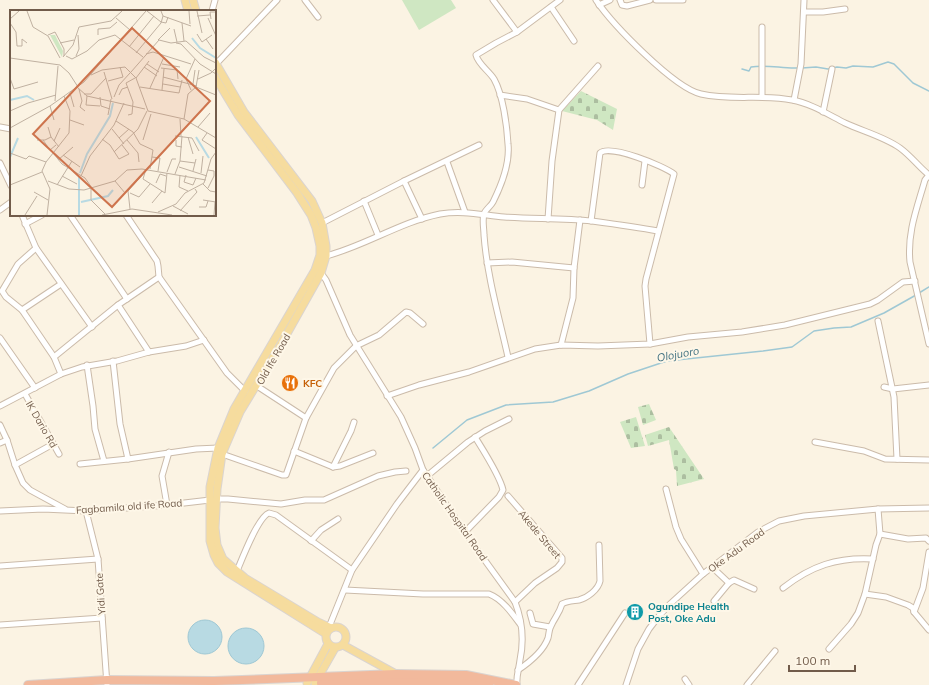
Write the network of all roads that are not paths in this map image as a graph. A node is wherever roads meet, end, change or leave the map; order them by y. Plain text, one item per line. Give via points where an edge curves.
1 (185, 0) edge
2 (193, 0) edge
3 (215, 0) edge
4 (277, 0) edge
5 (305, 0) edge
6 (493, 0) edge
7 (560, 0) edge
8 (596, 0) edge
9 (610, 0) edge
10 (620, 0) edge
11 (650, 0) edge
12 (656, 0) edge
13 (683, 0) edge
14 (804, 0) edge
15 (599, 5) junction
16 (552, 6) junction
17 (844, 9) dead end
18 (188, 10) edge
19 (196, 10) edge
20 (212, 10) edge
21 (804, 12) junction
22 (318, 17) dead end
23 (762, 27) dead end
24 (517, 32) junction
25 (574, 41) dead end
26 (216, 62) edge
27 (216, 65) edge
28 (598, 66) dead end
29 (832, 69) dead end
30 (216, 79) edge
31 (500, 95) junction
32 (762, 97) junction
33 (794, 100) junction
34 (559, 110) junction
35 (823, 112) junction
36 (0, 127) edge
37 (10, 129) edge
38 (479, 145) dead end
39 (645, 161) junction
40 (447, 162) junction
41 (0, 163) edge
42 (404, 181) junction
43 (10, 184) edge
44 (642, 185) dead end
45 (364, 201) junction
46 (10, 203) edge
47 (0, 210) edge
48 (465, 212) junction
49 (484, 214) junction
50 (22, 216) edge
51 (40, 216) edge
52 (71, 216) edge
53 (127, 216) edge
54 (422, 219) junction
55 (548, 219) junction
56 (580, 220) junction
57 (591, 221) junction
58 (322, 223) junction
59 (25, 224) junction
60 (658, 231) junction
61 (378, 236) junction
62 (36, 248) junction
63 (326, 256) junction
64 (487, 263) junction
65 (574, 268) junction
66 (321, 273) junction
67 (159, 277) junction
68 (61, 284) junction
69 (915, 284) junction
70 (127, 299) junction
71 (118, 305) junction
72 (22, 310) junction
73 (878, 321) dead end
74 (423, 324) dead end
75 (92, 327) junction
76 (0, 338) edge
77 (204, 340) junction
78 (650, 344) junction
79 (929, 344) edge
80 (561, 345) junction
81 (356, 346) junction
82 (149, 352) junction
83 (54, 357) junction
84 (508, 357) junction
85 (113, 361) junction
86 (87, 366) junction
87 (62, 374) junction
88 (929, 385) edge
89 (257, 386) junction
90 (35, 388) junction
91 (884, 388) dead end
92 (893, 389) junction
93 (245, 391) junction
94 (24, 394) junction
95 (387, 396) junction
96 (0, 406) edge
97 (237, 411) junction
98 (306, 418) junction
99 (509, 419) dead end
100 (354, 422) dead end
101 (0, 425) edge
102 (475, 437) junction
103 (7, 440) junction
104 (815, 442) dead end
105 (0, 443) edge
106 (53, 444) junction
107 (294, 450) junction
108 (220, 451) junction
109 (168, 452) junction
110 (373, 453) dead end
111 (59, 454) dead end
112 (128, 459) junction
113 (897, 459) junction
114 (929, 460) edge
115 (104, 461) junction
116 (80, 464) dead end
117 (15, 465) junction
118 (333, 467) junction
119 (423, 470) junction
120 (406, 471) dead end
121 (427, 476) junction
122 (666, 489) dead end
123 (508, 496) dead end
124 (213, 500) junction
125 (167, 505) junction
126 (929, 508) edge
127 (878, 509) junction
128 (66, 510) junction
129 (0, 511) edge
130 (86, 511) junction
131 (338, 519) dead end
132 (465, 532) junction
133 (880, 534) junction
134 (311, 541) junction
135 (929, 541) edge
136 (599, 545) dead end
137 (929, 552) edge
138 (98, 559) junction
139 (873, 559) junction
140 (0, 566) edge
141 (712, 567) junction
142 (352, 570) junction
143 (237, 571) junction
144 (703, 574) junction
145 (729, 583) junction
146 (783, 588) dead end
147 (754, 589) dead end
148 (345, 590) junction
149 (865, 594) junction
150 (515, 602) junction
151 (714, 602) dead end
152 (914, 612) junction
153 (530, 613) dead end
154 (625, 613) dead end
155 (102, 618) junction
156 (521, 624) junction
157 (0, 625) edge
158 (550, 627) junction
159 (328, 630) junction
160 (929, 630) edge
161 (328, 644) junction
162 (343, 645) junction
163 (335, 648) junction
164 (829, 649) dead end
165 (775, 651) dead end
166 (518, 670) junction
167 (396, 674) junction
168 (685, 679) dead end
169 (312, 680) junction
170 (107, 683) edge
171 (514, 683) edge
172 (28, 685) edge
173 (90, 685) edge
174 (129, 685) edge
175 (234, 685) edge
176 (488, 685) edge
177 (578, 685) edge
178 (626, 685) edge
179 (689, 685) edge
180 (747, 685) edge

1 - 18 main road
2 - 19 main road
3 - 20 street
4 - 26 street
5 - 22 street
6 - 24 street
7 - 16 street
8 - 15 street
9 - 15 street
10 - 11 street via 622,5 627,6
12 - 13 street
14 - 21 street
15 - 32 street via 641,49 690,90 715,96
16 - 24 street
16 - 25 street
17 - 21 street
21 - 33 street via 801,64
23 - 32 street
24 - 31 street via 476,55 494,78
27 - 58 main road, Old Ife Road via 244,112 308,195
28 - 34 street
29 - 35 street
30 - 93 main road, Old Ife Road via 238,115 306,207 316,228 320,246 315,270
31 - 34 street via 527,99
31 - 49 street via 508,155 506,168 493,202
32 - 33 street
33 - 35 street
34 - 55 street
35 - 69 street via 900,148 929,175 925,180 909,239 910,262
36 - 37 street
38 - 40 street
39 - 44 street
39 - 57 street via 620,152 607,150 600,153
39 - 60 street via 674,174
40 - 42 street
40 - 48 street
41 - 43 street
42 - 45 street
42 - 54 street
45 - 58 street
45 - 61 street
46 - 47 street
48 - 49 street
48 - 54 street via 439,214
49 - 55 street
49 - 64 street
50 - 59 street
51 - 59 street
52 - 70 street
53 - 67 street via 156,261
54 - 61 street
55 - 56 street
56 - 57 street
56 - 65 street
57 - 60 street
58 - 63 main road, Old Ife Road
59 - 62 street
60 - 78 street via 645,286
61 - 63 street
62 - 68 street
62 - 72 street via 18,264 2,291
63 - 66 main road, Old Ife Road
64 - 65 street via 512,262
64 - 84 street
65 - 80 street via 571,308
66 - 81 street, Catholic Hospital Road
66 - 89 main road, Old Ife Road
67 - 70 street
67 - 77 street
68 - 72 street
68 - 75 street
69 - 78 street via 903,282 870,304 792,324
69 - 79 street
70 - 71 street
71 - 75 street
71 - 82 street
72 - 83 street
73 - 92 street
74 - 81 street via 406,312 379,336
75 - 83 street
76 - 90 street
77 - 82 street via 186,346
77 - 93 street
78 - 80 street
80 - 84 street
81 - 95 street, Catholic Hospital Road
81 - 98 street via 334,368
82 - 85 street
83 - 87 street
84 - 95 street via 469,372
85 - 86 street
85 - 112 street via 120,424
86 - 87 street
86 - 115 street via 95,429
87 - 90 street
88 - 92 street
89 - 97 main road, Old Ife Road
89 - 98 street
90 - 94 street
91 - 92 street
92 - 113 street
93 - 97 main road, Old Ife Road
94 - 96 street
94 - 106 street, IK Dario Rd
95 - 119 street, Catholic Hospital Road via 407,430
97 - 108 main road, Old Ife Road
98 - 107 street
99 - 102 street
100 - 118 street
101 - 103 street
102 - 121 street
102 - 132 street via 503,490
103 - 105 street
103 - 117 street
104 - 113 street via 864,451 885,459
106 - 111 street, IK Dario Rd
106 - 117 street
107 - 108 street via 286,475
107 - 118 street
108 - 109 street via 196,449
108 - 124 main road, Old Ife Road via 210,487
109 - 112 street
109 - 125 street via 162,476
110 - 118 street
112 - 115 street
113 - 114 street
115 - 116 street
117 - 128 street via 30,490
119 - 121 street, Catholic Hospital Road
119 - 142 street
120 - 124 street, Fagbamila old ife Road via 378,476 324,500 281,504
121 - 132 street, Catholic Hospital Road
122 - 144 street via 676,527
123 - 150 street, Akede Street via 562,558 558,568 535,583
124 - 125 street, Fagbamila old ife Road
124 - 143 main road, Old Ife Road via 217,545 223,559
124 - 159 main road, Old Ife Road via 210,540 218,563 239,580
125 - 130 street, Fagbamila old ife Road
126 - 127 street, Oke Adu Road
127 - 133 street
127 - 141 street, Oke Adu Road via 779,521 758,532
128 - 129 street, Fagbamila old ife Road
128 - 130 street, Fagbamila old ife Road
130 - 138 street, Yidi Gate
131 - 134 street via 321,530
132 - 150 street, Catholic Hospital Road
133 - 135 street via 908,539 926,538
133 - 139 street
134 - 142 street
134 - 143 street via 276,515 265,514
136 - 158 street via 599,586 581,599 564,602
137 - 152 street via 923,588
138 - 140 street
138 - 155 street, Yidi Gate
139 - 146 street via 847,559 821,565 797,577
139 - 149 street
141 - 144 street, Oke Adu Road
141 - 145 street
142 - 148 street
143 - 159 main road, Old Ife Road
144 - 178 street, Oke Adu Road via 670,604 649,629 638,649
145 - 147 street via 734,580
145 - 151 street
148 - 156 street via 489,594 506,606
148 - 159 street
149 - 152 street via 886,597 908,605
149 - 164 street via 851,624
150 - 156 street, Catholic Hospital Road
152 - 160 street
153 - 158 street via 533,624
154 - 177 street
155 - 157 street
155 - 170 street, Yidi Gate
156 - 166 street, Catholic Hospital Road via 522,648
158 - 166 street via 548,637 538,654
159 - 161 main road
159 - 162 main road, Old Ife Road via 339,627 345,632
161 - 163 main road
161 - 169 main road
162 - 163 main road
162 - 167 main road
163 - 169 main road
165 - 180 street
166 - 171 street, Catholic Hospital Road
167 - 169 highway
167 - 171 highway via 466,676
168 - 179 street
169 - 170 highway
169 - 175 highway
169 - 176 highway via 458,682
170 - 172 highway
170 - 173 highway
170 - 174 highway

